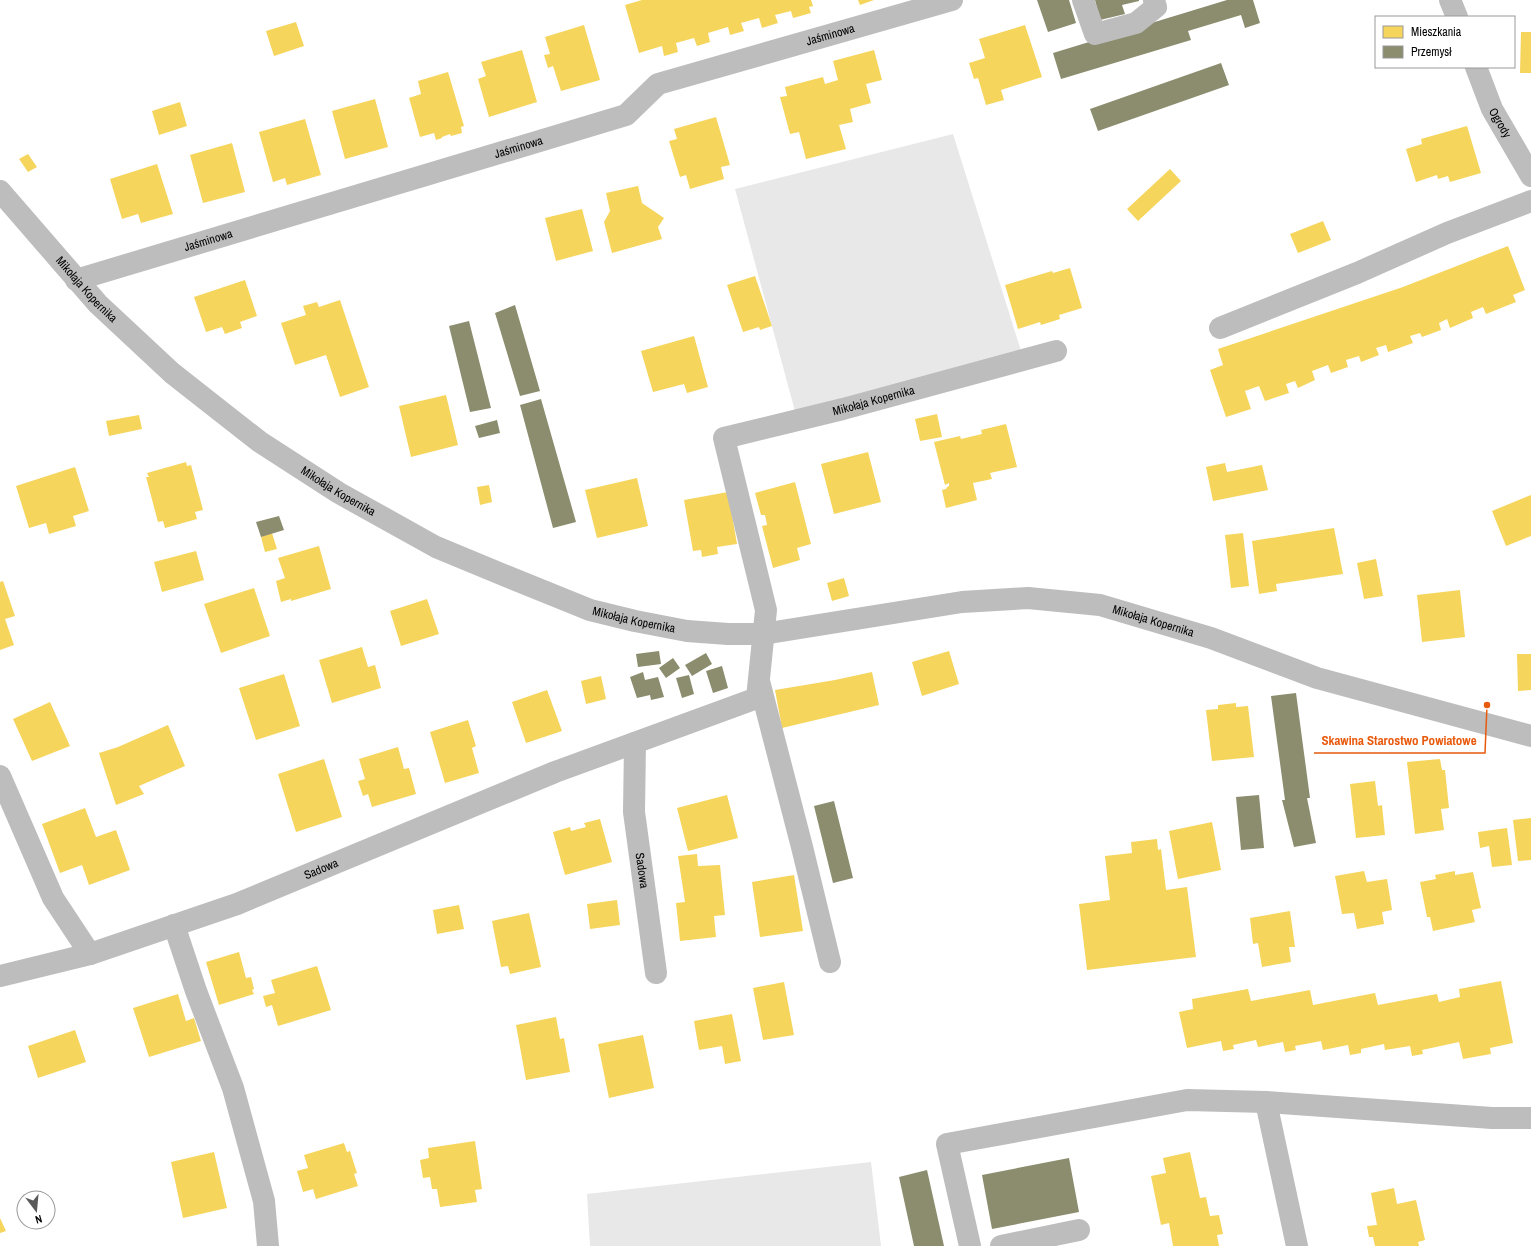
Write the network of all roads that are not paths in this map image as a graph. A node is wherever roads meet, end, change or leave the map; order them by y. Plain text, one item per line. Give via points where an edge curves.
1 (952, 0) edge
2 (1083, 0) edge
3 (1154, 0) edge
4 (1450, 0) edge
5 (1457, 16) edge
6 (1476, 68) edge
7 (1531, 176) edge
8 (0, 191) edge
9 (1531, 202) edge
10 (76, 280) junction
11 (1220, 328) dead end
12 (1056, 351) dead end
13 (763, 634) junction
14 (758, 680) junction
15 (1531, 736) edge
16 (635, 743) junction
17 (0, 776) edge
18 (174, 925) junction
19 (90, 954) junction
20 (830, 962) dead end
21 (656, 973) dead end
22 (0, 976) edge
23 (1266, 1102) junction
24 (1531, 1118) edge
25 (1079, 1230) dead end
26 (268, 1246) edge
27 (970, 1246) edge
28 (1001, 1246) edge
29 (1297, 1246) edge

1 - 10 street, Jaśminowa via 658,84 626,115
2 - 3 street via 1095,34 1136,23 1156,7
4 - 5 street
6 - 7 street, Ogrody via 1492,109
8 - 10 street, Mikołaja Kopernika
9 - 11 street via 1447,233 1357,273
10 - 13 street, Mikołaja Kopernika via 172,373 260,442 339,493 436,547 590,610 687,631
12 - 13 street, Mikołaja Kopernika via 843,409 724,438 766,610
13 - 14 street, Sadowa
13 - 15 street, Mikołaja Kopernika via 962,602 1028,598 1100,605 1211,638 1317,678
14 - 16 street, Sadowa via 756,698
14 - 20 street
16 - 18 street, Sadowa via 555,772 237,904
16 - 21 street, Sadowa via 634,812
17 - 19 street via 53,898
18 - 19 street, Sadowa
18 - 26 street via 232,1088 264,1200
19 - 22 street, Sadowa
23 - 24 street via 1492,1118
23 - 27 street via 1187,1100 947,1144
23 - 29 street
25 - 28 street

